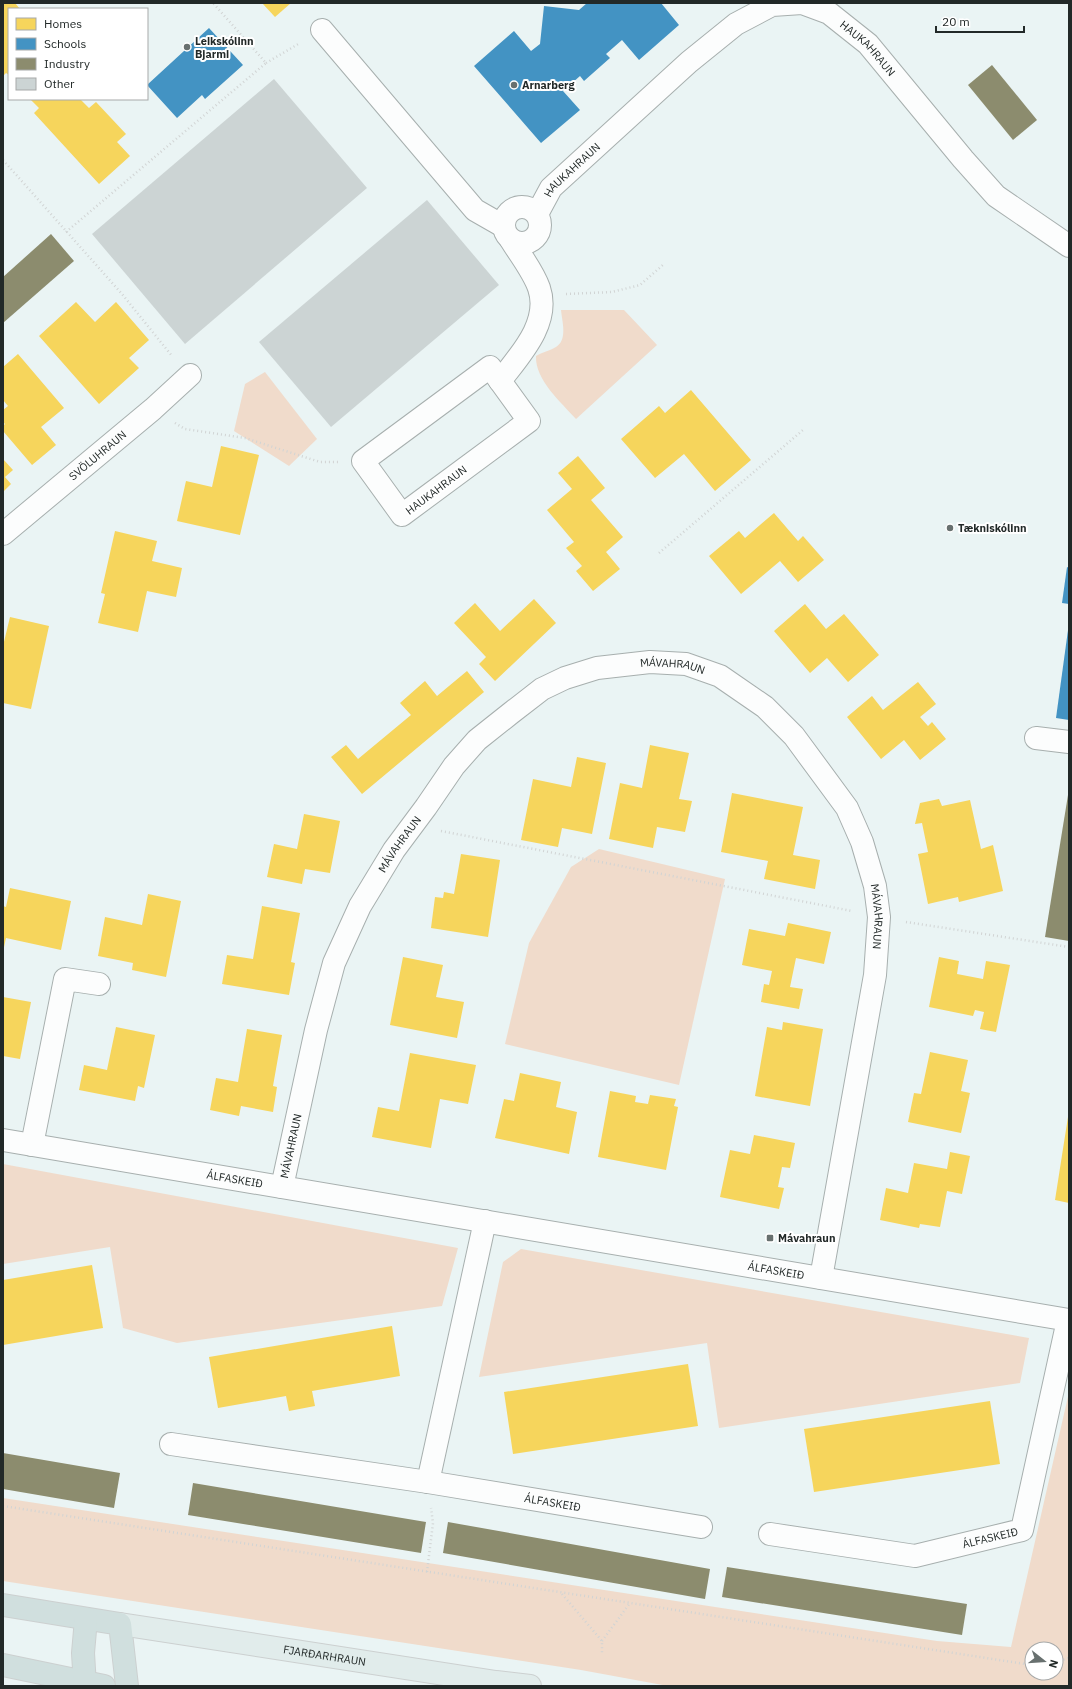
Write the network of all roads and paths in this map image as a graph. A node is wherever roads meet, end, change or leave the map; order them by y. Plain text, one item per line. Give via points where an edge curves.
1 (213, 3) edge
2 (322, 30) joint
3 (266, 63) junction
4 (3, 160) edge
5 (66, 232) junction
6 (507, 233) junction
7 (1069, 246) edge
8 (664, 264) dead end
9 (540, 296) junction
10 (190, 375) joint
11 (500, 381) junction
12 (153, 409) junction
13 (803, 430) dead end
14 (363, 461) junction
15 (3, 534) edge
16 (659, 553) dead end
17 (1036, 738) dead end
18 (1069, 742) edge
19 (412, 825) junction
20 (879, 917) junction
21 (1069, 947) edge
22 (99, 984) dead end
23 (3, 1140) edge
24 (32, 1145) junction
25 (282, 1187) junction
26 (485, 1221) junction
27 (821, 1278) junction
28 (1069, 1320) edge
29 (171, 1444) dead end
30 (428, 1482) junction
31 (3, 1506) edge
32 (701, 1527) dead end
33 (770, 1534) dead end
34 (427, 1572) junction
35 (562, 1593) junction
36 (630, 1603) junction
37 (3, 1606) edge
38 (86, 1619) junction
39 (120, 1624) junction
40 (602, 1641) junction
41 (602, 1653) dead end
42 (1024, 1664) edge
43 (3, 1665) edge
44 (91, 1684) edge
45 (127, 1686) edge
46 (530, 1686) edge

1 - 3 path
2 - 3 path
2 - 6 street, HAUKAHRAUN via 475,210
3 - 5 path
4 - 5 path
5 - 10 path
6 - 7 street, HAUKAHRAUN via 517,243 524,244 533,240 538,235 540,226 537,214 551,188 689,62 736,24 772,5 802,3 829,12 868,44 996,196
6 - 9 street, HAUKAHRAUN via 533,276
8 - 9 path via 640,285 612,292
9 - 11 street, HAUKAHRAUN via 540,317 533,333
10 - 12 street, SVÖLUHRAUN
11 - 14 street, HAUKAHRAUN via 490,367
11 - 14 street, HAUKAHRAUN via 529,421 402,515
12 - 14 path via 185,430 245,438 320,462
12 - 15 street, SVÖLUHRAUN
13 - 16 path
17 - 18 street
19 - 20 path
19 - 20 street, MÁVAHRAUN via 454,766 477,740 542,689 596,668 650,662 686,664 720,676 765,707 794,736 847,808 864,849 875,886
19 - 25 street, MÁVAHRAUN via 360,906 334,963 316,1030
20 - 21 path
20 - 27 street, MÁVAHRAUN via 875,975
22 - 24 street via 65,979
23 - 24 street, ÁLFASKEIÐ
24 - 25 street, ÁLFASKEIÐ
25 - 26 street, ÁLFASKEIÐ
26 - 27 street, ÁLFASKEIÐ
26 - 30 street
27 - 28 street, ÁLFASKEIÐ
28 - 33 street, ÁLFASKEIÐ via 1022,1530 915,1556
29 - 30 street, ÁLFASKEIÐ
30 - 32 street, ÁLFASKEIÐ
30 - 34 path via 433,1523
31 - 34 path
34 - 35 path
35 - 36 path
35 - 40 path
36 - 40 path
36 - 42 path
37 - 38 highway
38 - 39 highway
38 - 44 highway via 83,1653
39 - 45 highway
39 - 46 main road, FJARÐARHRAUN
40 - 41 path
43 - 44 highway

